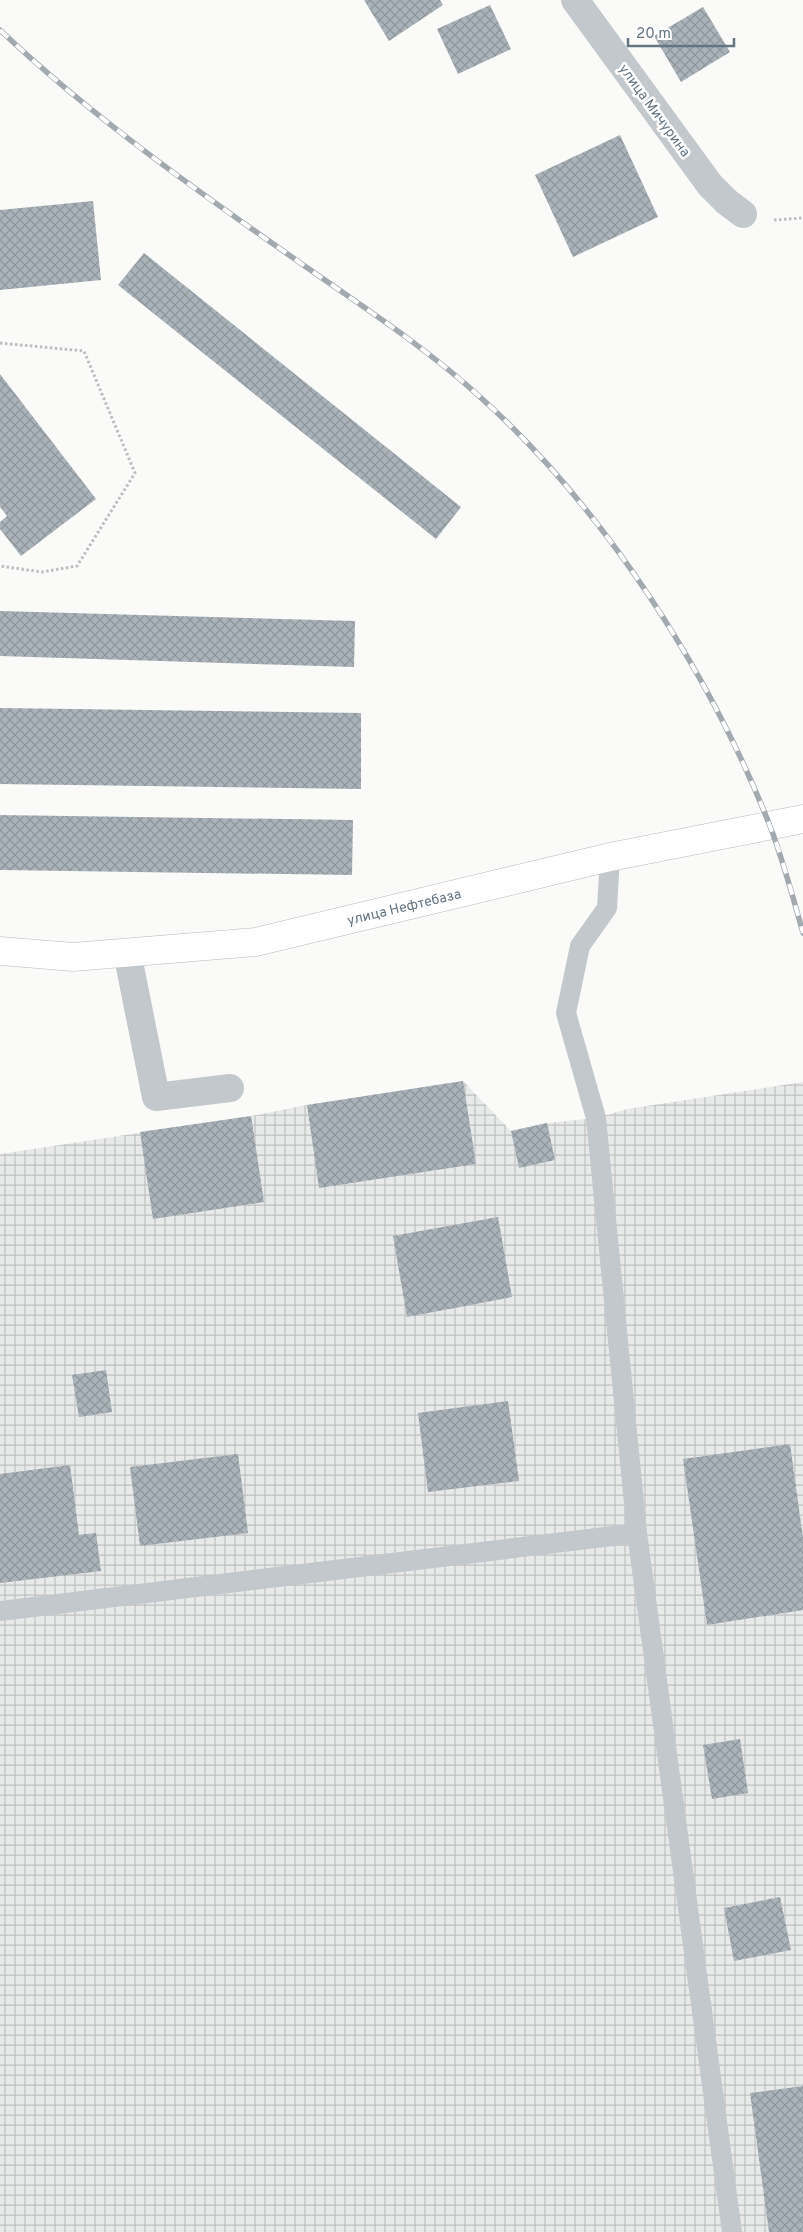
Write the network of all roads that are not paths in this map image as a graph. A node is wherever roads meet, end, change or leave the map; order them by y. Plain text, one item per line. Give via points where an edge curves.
1 (575, 0) edge
2 (743, 214) dead end
3 (803, 819) edge
4 (610, 857) junction
5 (0, 951) edge
6 (127, 952) junction
7 (230, 1088) dead end
8 (637, 1533) junction
9 (0, 1611) edge
10 (732, 2232) edge

1 - 2 street, улица Мичурина via 705,178
3 - 4 main road, улица Нефтебаза
4 - 6 main road, улица Нефтебаза via 256,942
4 - 8 lane via 607,908 580,946 566,1013 596,1118
5 - 6 main road, улица Нефтебаза via 73,957
6 - 7 street via 156,1097
8 - 9 lane
8 - 10 lane

